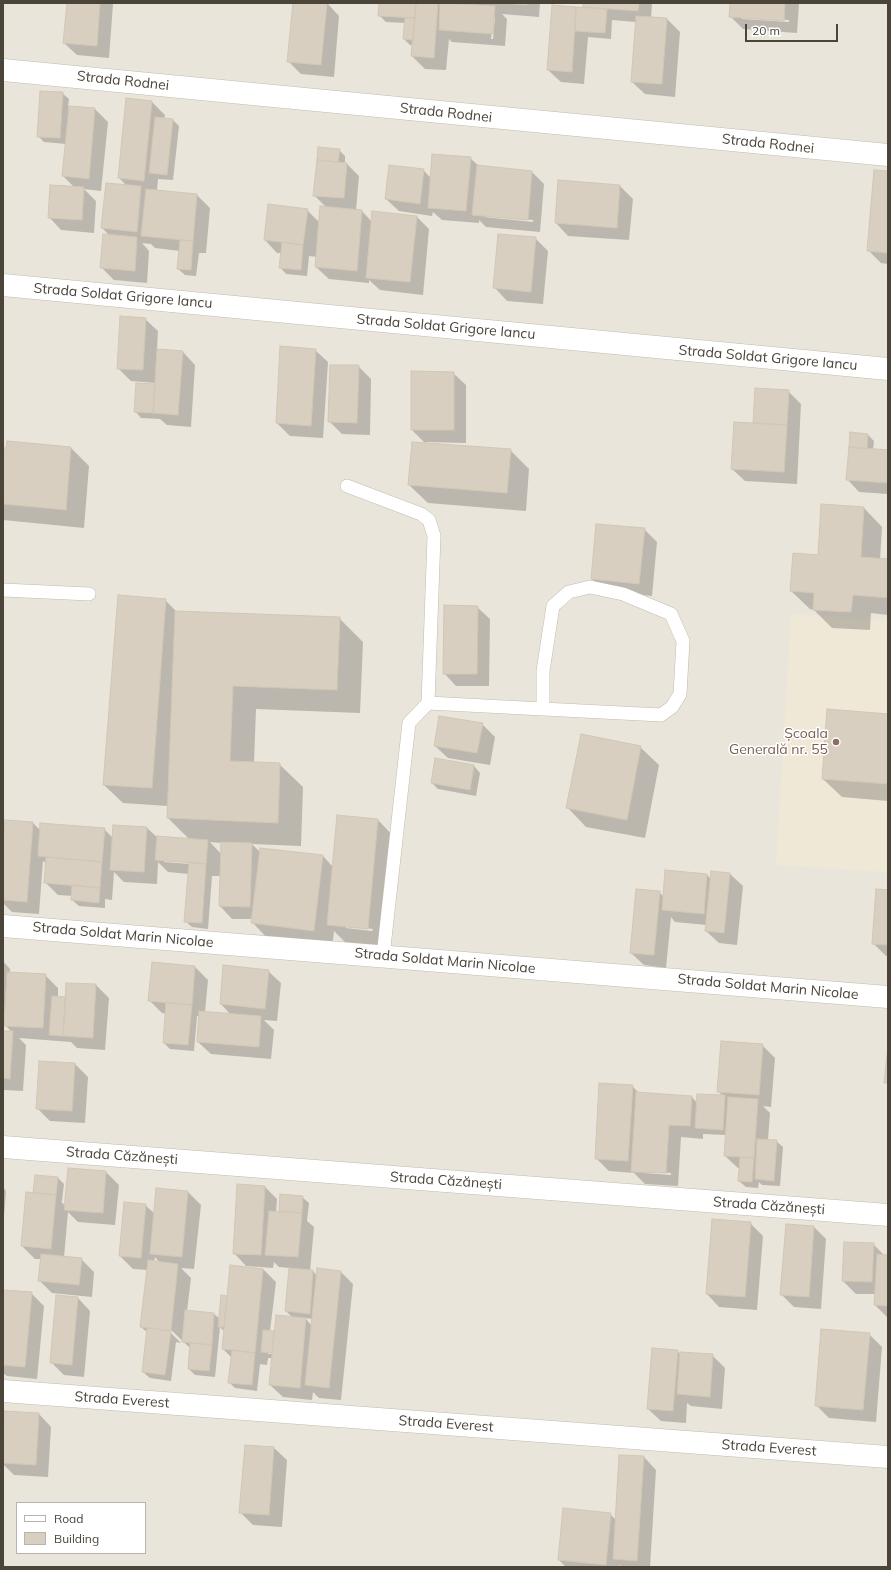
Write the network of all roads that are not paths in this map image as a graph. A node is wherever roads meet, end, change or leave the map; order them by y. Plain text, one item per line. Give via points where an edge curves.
1 (3, 70) edge
2 (888, 155) edge
3 (3, 284) edge
4 (888, 369) edge
5 (347, 486) dead end
6 (3, 590) edge
7 (89, 594) dead end
8 (428, 703) junction
9 (543, 709) junction
10 (3, 926) edge
11 (383, 956) junction
12 (888, 997) edge
13 (3, 1147) edge
14 (888, 1215) edge
15 (3, 1391) edge
16 (888, 1457) edge

1 - 2 street, Strada Rodnei
3 - 4 street, Strada Soldat Grigore Iancu
5 - 8 lane via 421,514 429,520 434,536
6 - 7 lane
8 - 9 lane
8 - 11 lane via 410,723
9 - 9 lane via 661,715 672,707 680,694 683,641 671,614 623,594 590,586 569,592 553,606 543,671
10 - 11 street, Strada Soldat Marin Nicolae
11 - 12 street, Strada Soldat Marin Nicolae
13 - 14 street, Strada Căzănești
15 - 16 street, Strada Everest

